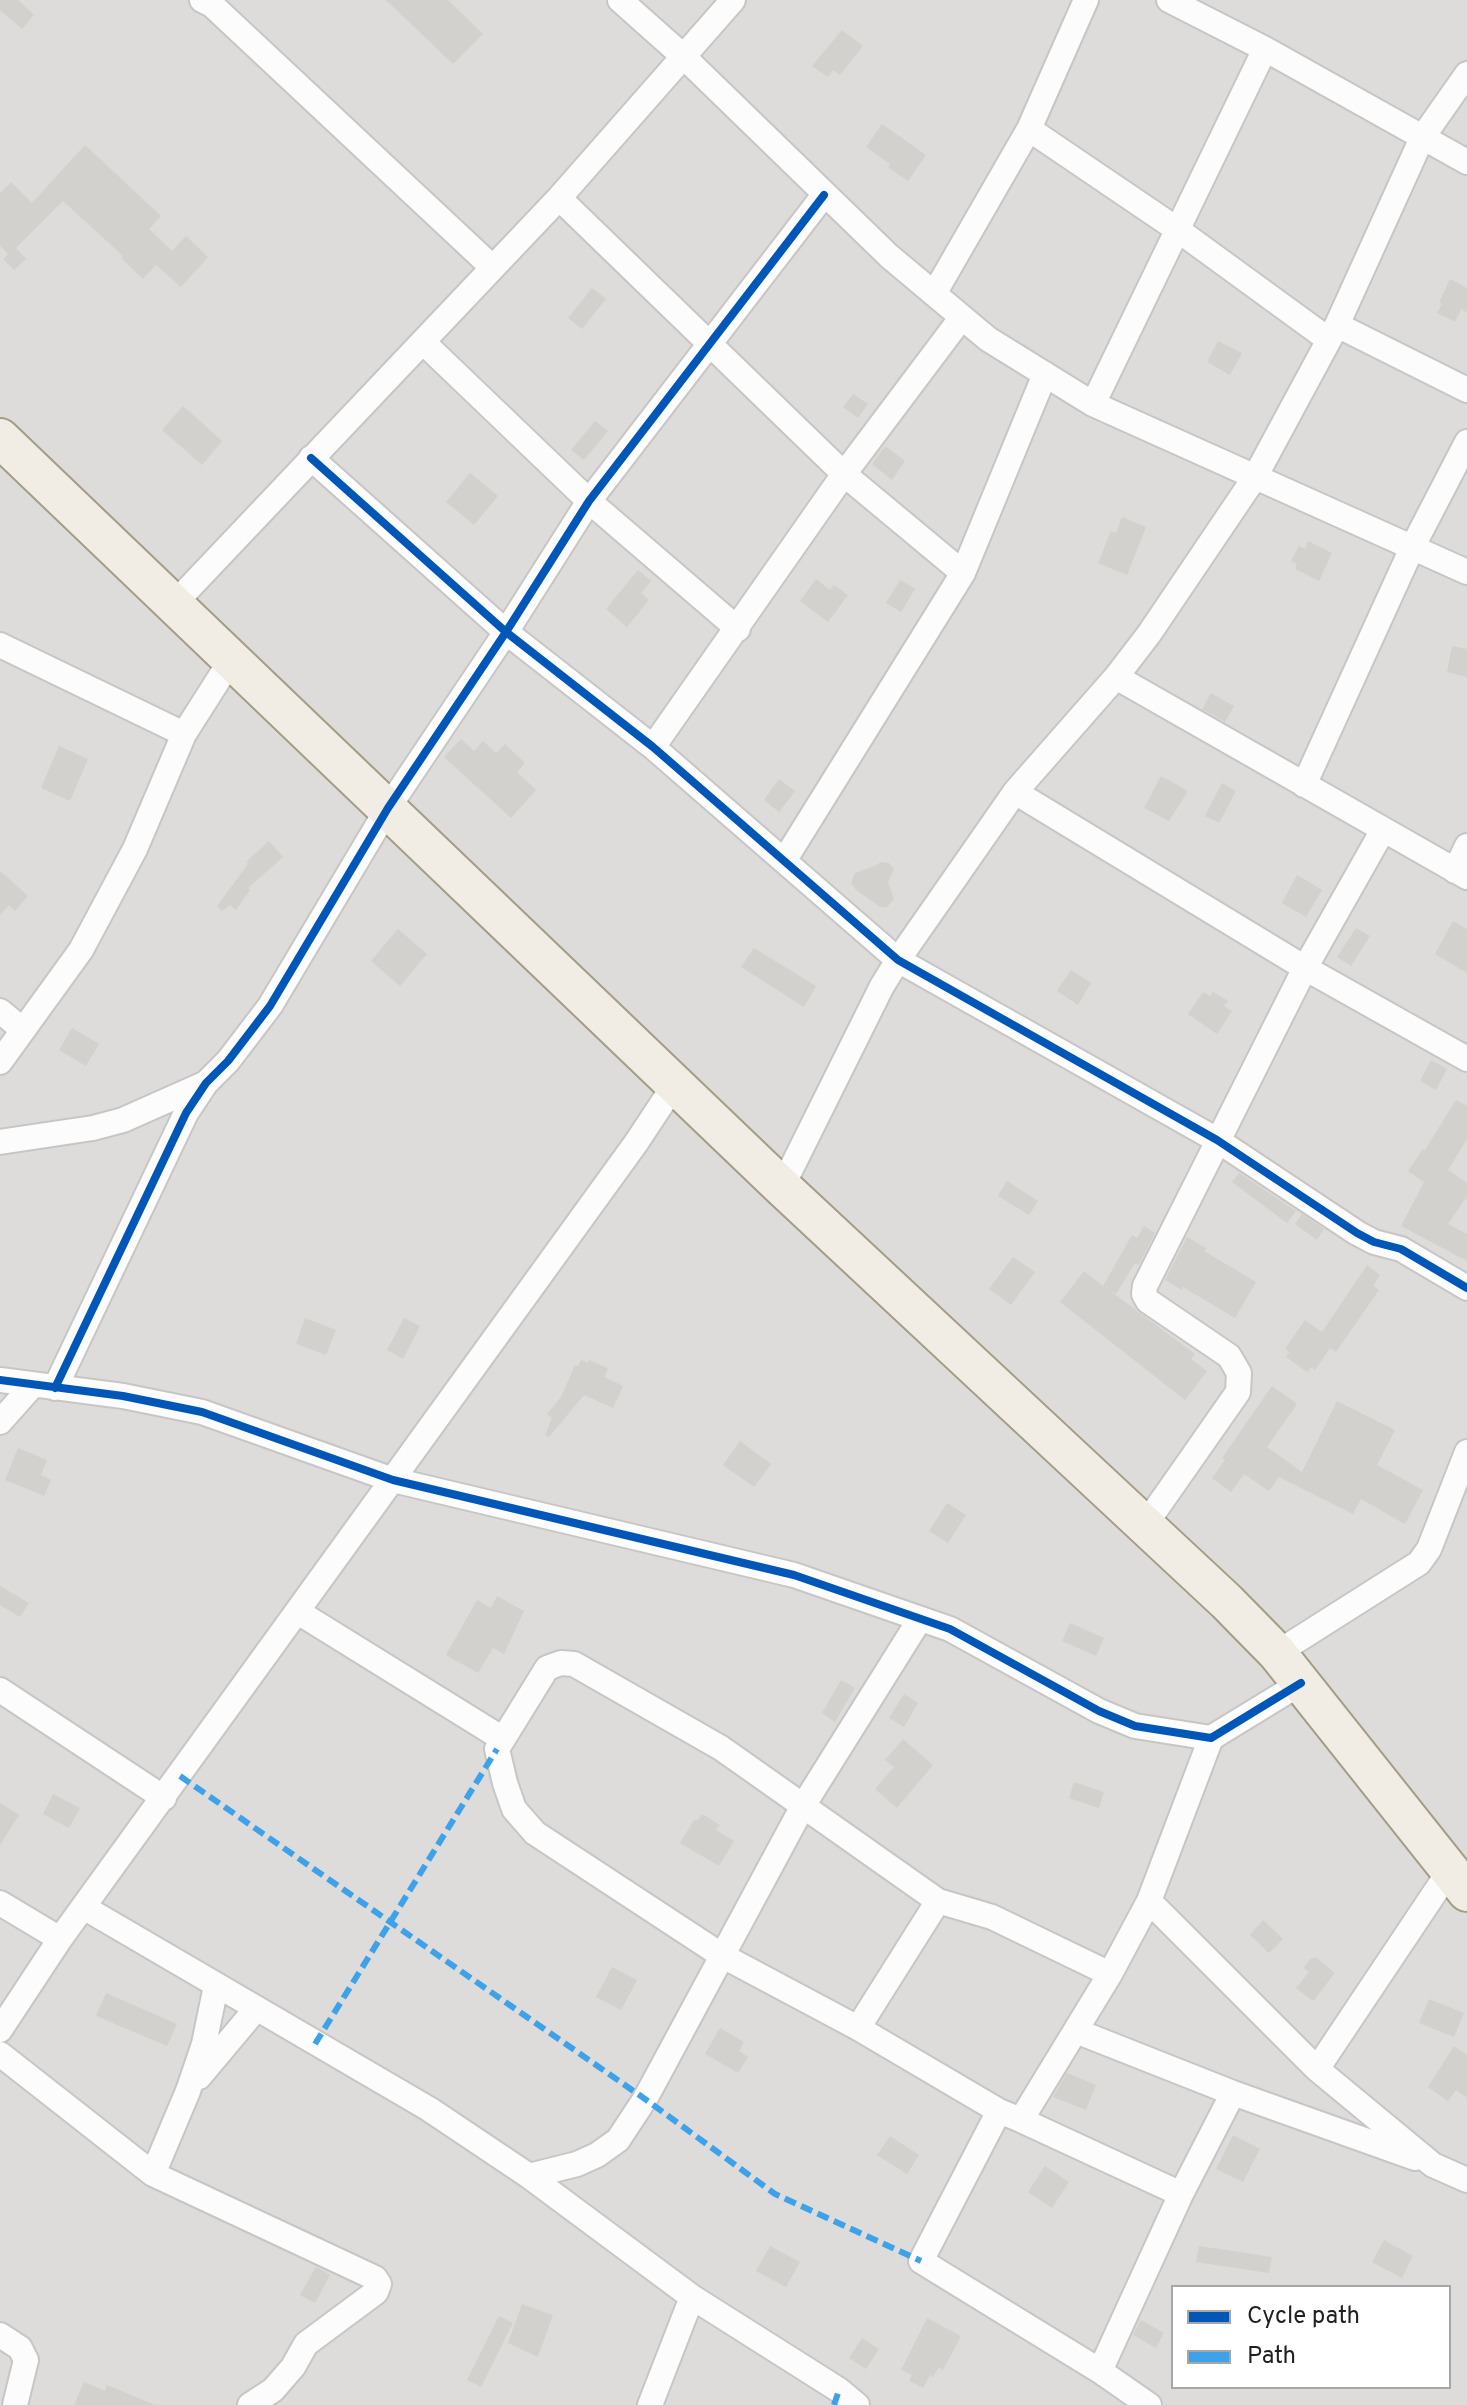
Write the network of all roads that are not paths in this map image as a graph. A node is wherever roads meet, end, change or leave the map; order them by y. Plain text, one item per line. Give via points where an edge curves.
1 (620, 0) edge
2 (733, 0) edge
3 (1086, 0) edge
4 (1169, 0) edge
5 (211, 2) edge
6 (1265, 49) junction
7 (684, 57) junction
8 (1467, 74) edge
9 (1029, 129) junction
10 (1422, 138) junction
11 (1467, 162) edge
12 (824, 195) junction
13 (559, 198) junction
14 (1178, 230) junction
15 (492, 267) junction
16 (934, 294) junction
17 (962, 317) junction
18 (1333, 333) junction
19 (424, 343) junction
20 (709, 344) junction
21 (1045, 374) junction
22 (1467, 390) edge
23 (1093, 404) junction
24 (0, 438) edge
25 (1467, 442) edge
26 (311, 458) junction
27 (844, 474) junction
28 (1255, 477) junction
29 (589, 501) junction
30 (1412, 548) junction
31 (1467, 572) edge
32 (963, 573) junction
33 (173, 605) junction
34 (738, 629) junction
35 (506, 632) junction
36 (0, 646) edge
37 (231, 660) junction
38 (1116, 677) junction
39 (184, 734) junction
40 (653, 747) junction
41 (1304, 785) junction
42 (1015, 792) junction
43 (388, 808) junction
44 (1383, 830) junction
45 (1467, 846) edge
46 (784, 861) junction
47 (1461, 874) edge
48 (898, 960) junction
49 (1305, 968) junction
50 (0, 1011) edge
51 (23, 1030) junction
52 (1467, 1059) edge
53 (0, 1062) edge
54 (206, 1083) junction
55 (675, 1084) junction
56 (1217, 1140) junction
57 (0, 1142) edge
58 (782, 1187) junction
59 (1467, 1288) edge
60 (0, 1380) edge
61 (43, 1387) junction
62 (0, 1422) edge
63 (1467, 1452) edge
64 (393, 1480) junction
65 (1145, 1525) junction
66 (298, 1612) junction
67 (920, 1619) junction
68 (1277, 1653) junction
69 (1301, 1683) junction
70 (2, 1696) edge
71 (1211, 1738) junction
72 (503, 1739) junction
73 (164, 1798) junction
74 (803, 1806) junction
75 (1458, 1881) edge
76 (938, 1901) junction
77 (1149, 1901) junction
78 (0, 1903) edge
79 (85, 1908) junction
80 (60, 1939) junction
81 (721, 1955) junction
82 (1110, 1974) junction
83 (216, 1986) junction
84 (256, 2009) junction
85 (858, 2028) junction
86 (0, 2030) edge
87 (1076, 2031) junction
88 (0, 2054) edge
89 (1317, 2069) junction
90 (188, 2091) junction
91 (1233, 2093) junction
92 (1010, 2116) junction
93 (1433, 2165) junction
94 (153, 2174) junction
95 (529, 2176) junction
96 (1467, 2180) edge
97 (1181, 2194) junction
98 (692, 2297) junction
99 (0, 2335) edge
100 (1100, 2371) junction
101 (15, 2405) edge
102 (250, 2405) edge
103 (650, 2405) edge
104 (857, 2405) edge
105 (1149, 2405) edge

1 - 7 street
2 - 7 street
3 - 9 street
4 - 6 street
5 - 15 street
6 - 10 street
6 - 14 street
7 - 12 street
7 - 13 street
8 - 10 street
9 - 14 street
9 - 16 street
10 - 11 street
10 - 18 street
12 - 16 street
12 - 20 street
13 - 15 street
13 - 20 street
14 - 18 street
14 - 23 street
15 - 19 street
16 - 17 street
17 - 21 street
17 - 27 street
18 - 22 street
18 - 28 street
19 - 26 street
19 - 29 street
20 - 27 street
20 - 29 street
21 - 23 street
21 - 32 street
23 - 28 street
24 - 33 main road
25 - 30 street
26 - 33 street
26 - 35 street
27 - 32 street
27 - 34 street
28 - 30 street
28 - 38 street
29 - 34 street
29 - 35 street
30 - 31 street
30 - 41 street
32 - 46 street
33 - 37 main road
34 - 40 street
35 - 40 street
35 - 43 street
36 - 39 street
37 - 39 street
37 - 43 main road
38 - 41 street
38 - 42 street
39 - 51 street via 101,915
40 - 46 street
41 - 44 street
42 - 48 street
42 - 49 street
43 - 54 street via 270,1006
43 - 55 main road
44 - 47 street
44 - 49 street
45 - 47 street
46 - 48 street
48 - 56 street
48 - 58 street
49 - 52 street
49 - 56 street
50 - 51 street
51 - 53 street
54 - 57 street via 123,1120
54 - 61 street
55 - 58 main road
55 - 64 street
56 - 59 street via 1357,1233 1401,1249
56 - 65 street via 1144,1294 1229,1356 1239,1373 1238,1392
58 - 65 main road
60 - 61 street
61 - 62 street
61 - 64 street via 202,1412
63 - 68 street via 1419,1563
64 - 66 street
64 - 67 street via 794,1575
65 - 68 main road
66 - 72 street
66 - 73 street
67 - 71 street via 950,1629 1135,1726
67 - 74 street
68 - 69 main road
69 - 71 street
69 - 75 main road
70 - 73 street
71 - 77 street
72 - 74 street via 547,1668 574,1664 721,1748
72 - 81 street via 497,1749 505,1783 514,1809 535,1833
73 - 79 street
74 - 76 street
74 - 81 street
75 - 89 street
76 - 82 street via 992,1917
76 - 85 street
77 - 82 street
77 - 89 street
78 - 80 street
79 - 80 street
79 - 83 street
80 - 86 street
81 - 85 street
81 - 95 street via 618,2140 577,2164
82 - 87 street
83 - 84 street
83 - 90 street
84 - 90 street
84 - 95 street via 429,2109
85 - 92 street
87 - 91 street
87 - 92 street
88 - 94 street
89 - 93 street
90 - 94 street
91 - 93 street
91 - 97 street
92 - 97 street
92 - 100 street via 921,2261
93 - 96 street
94 - 102 street via 379,2284 365,2301 306,2344 273,2390
95 - 98 street
97 - 100 street
98 - 103 street
98 - 104 street
99 - 101 street via 20,2348 26,2360
100 - 105 street

